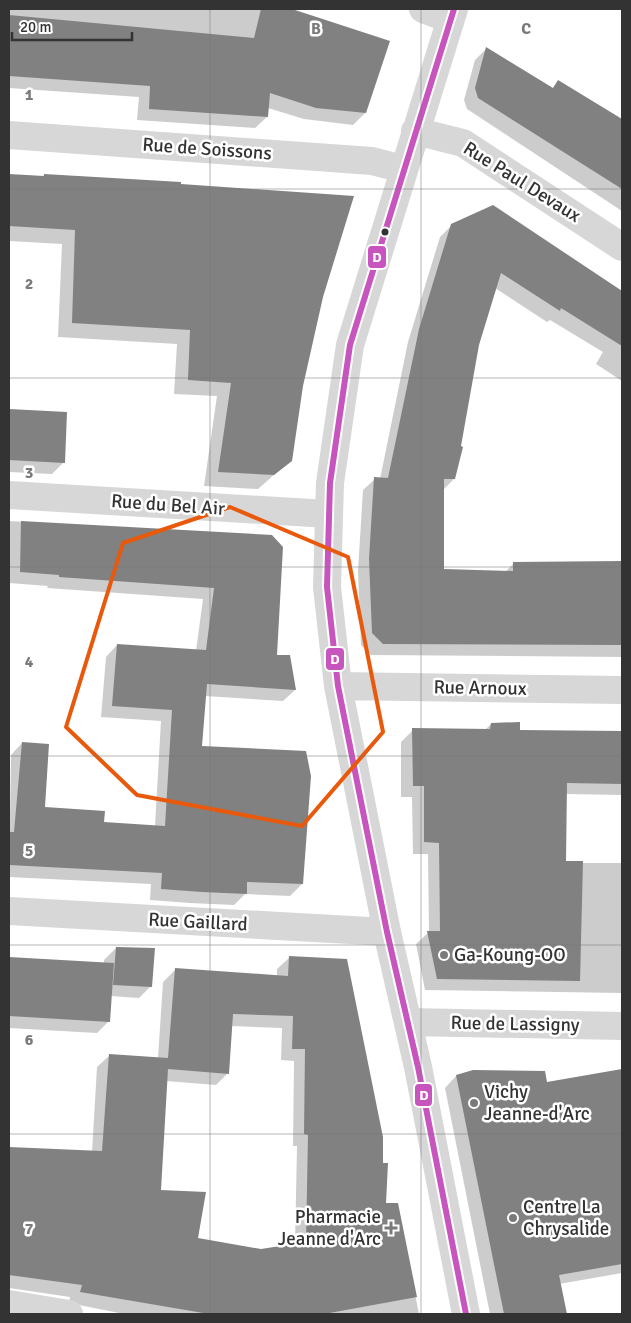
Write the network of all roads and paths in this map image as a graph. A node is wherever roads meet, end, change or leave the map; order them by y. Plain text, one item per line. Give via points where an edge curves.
1 (423, 9) edge
2 (452, 14) edge
3 (415, 131) junction
4 (9, 135) edge
5 (404, 169) junction
6 (622, 247) edge
7 (9, 495) edge
8 (328, 514) junction
9 (338, 686) junction
10 (622, 690) edge
11 (9, 911) edge
12 (387, 932) junction
13 (408, 1022) junction
14 (622, 1026) edge
15 (9, 1304) edge
16 (69, 1314) edge
17 (464, 1314) edge

1 - 2 street
2 - 3 street
3 - 5 street
3 - 6 street, Rue Paul Devaux via 463,143
4 - 5 street, Rue de Soissons via 372,161
5 - 8 street via 350,345
7 - 8 street, Rue du Bel Air
8 - 9 street via 327,586
9 - 10 street, Rue Arnoux
9 - 12 street
11 - 12 street, Rue Gaillard
12 - 13 street
13 - 14 street, Rue de Lassigny
13 - 17 street
15 - 16 street

